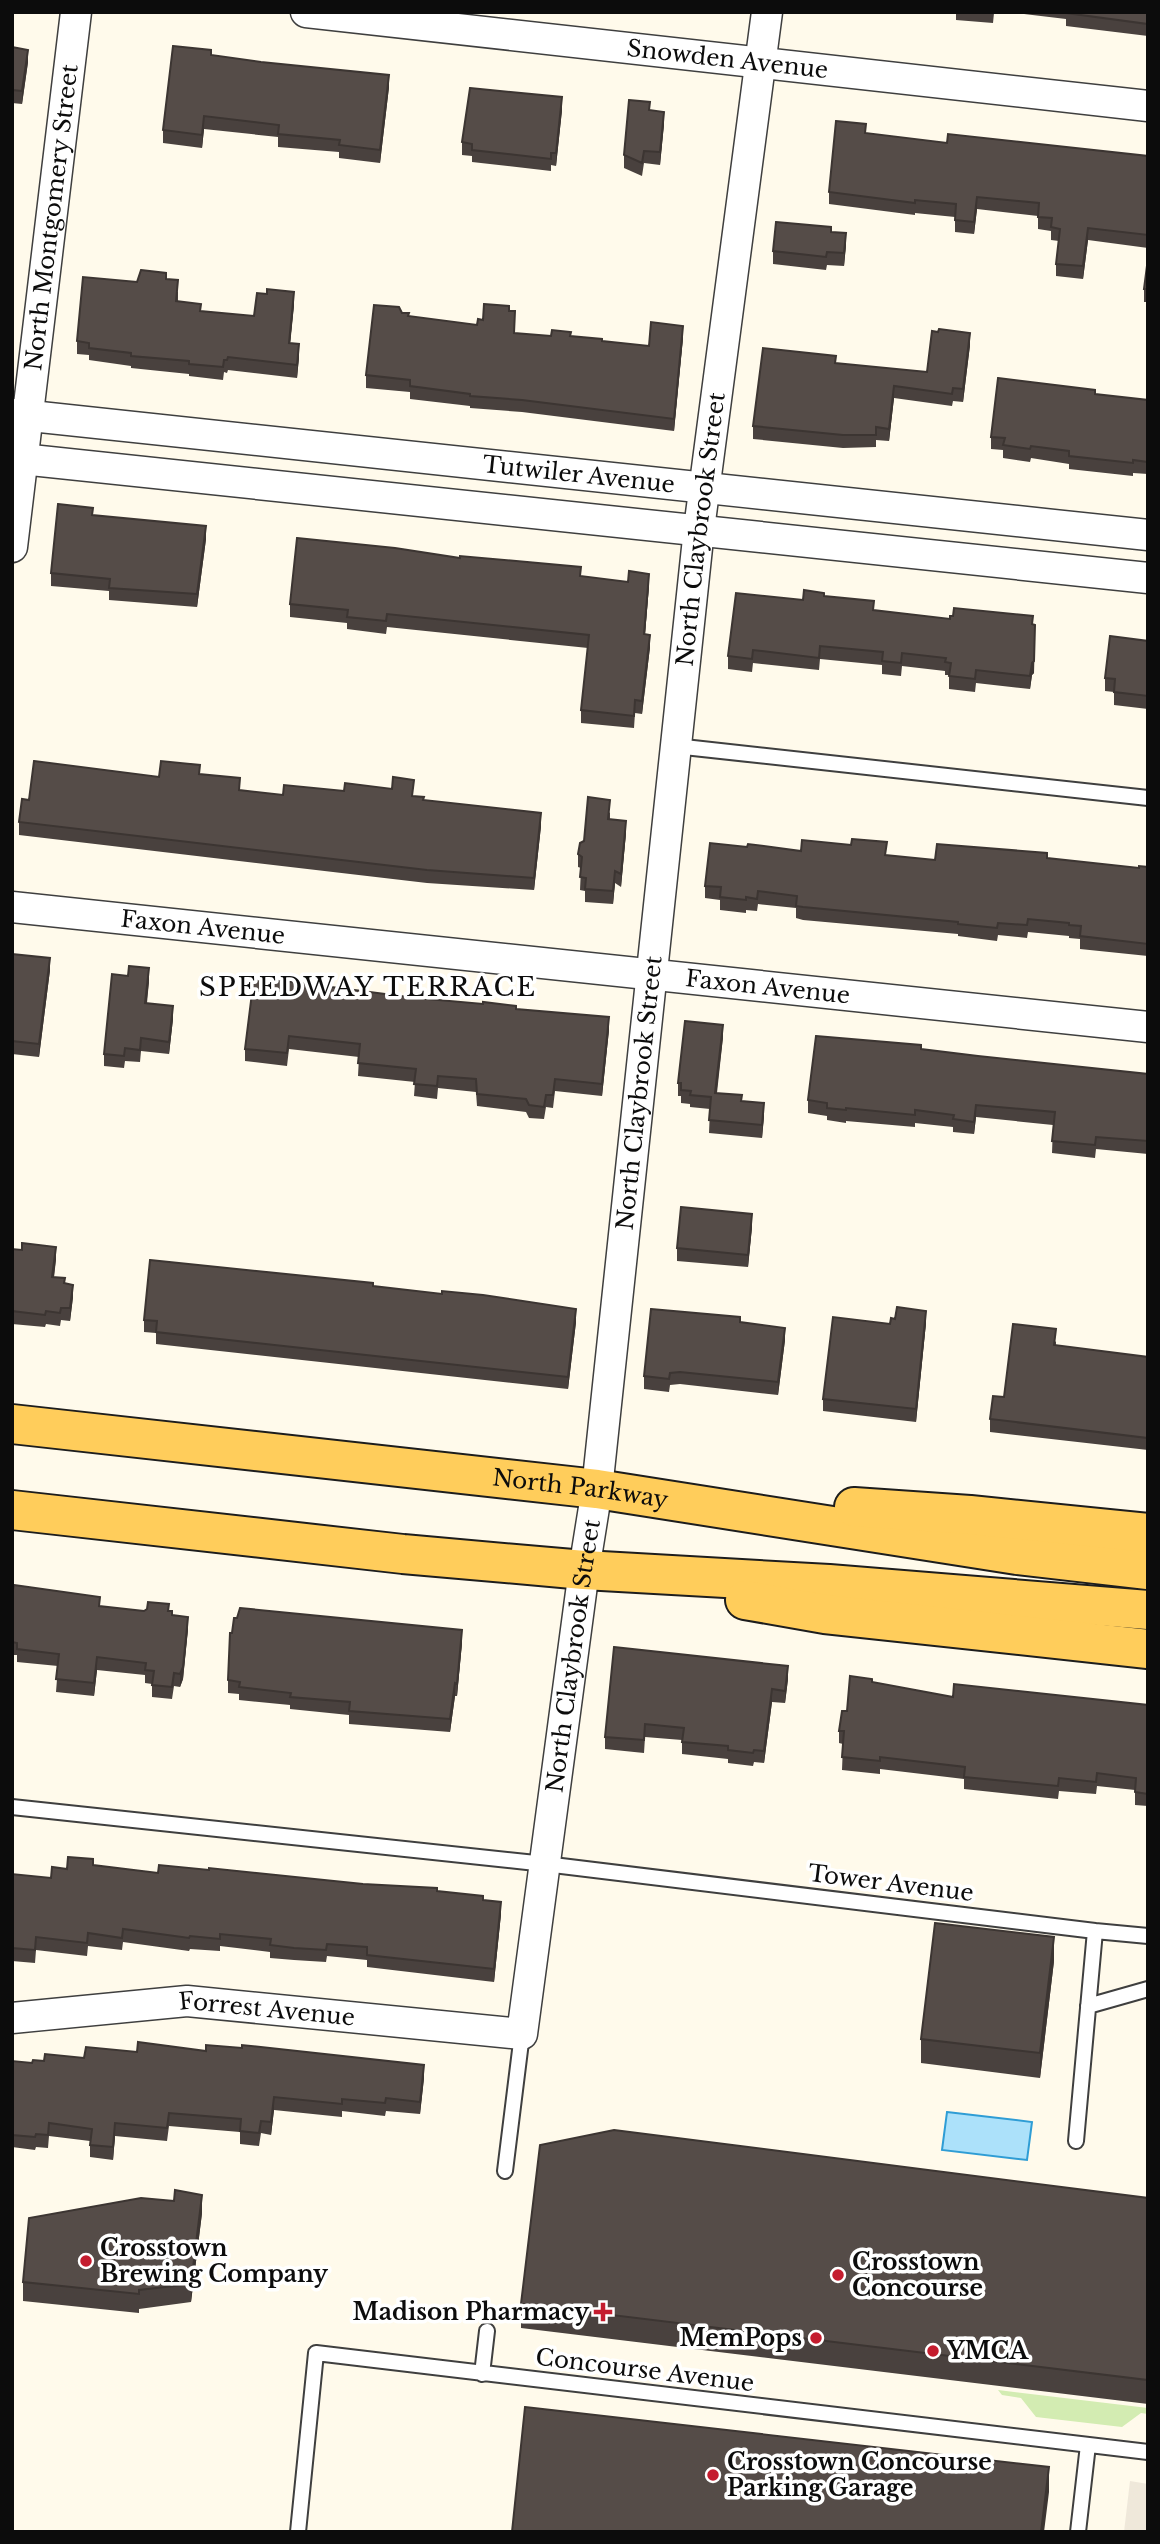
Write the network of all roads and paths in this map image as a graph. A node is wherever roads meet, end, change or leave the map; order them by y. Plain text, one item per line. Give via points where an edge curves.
1 (76, 12) edge
2 (306, 12) edge
3 (767, 12) edge
4 (760, 64) junction
5 (1148, 106) edge
6 (20, 415) edge
7 (17, 458) edge
8 (704, 486) junction
9 (699, 529) junction
10 (1148, 535) edge
11 (12, 547) edge
12 (1148, 578) edge
13 (675, 746) junction
14 (1148, 798) edge
15 (12, 907) edge
16 (651, 974) junction
17 (1148, 1027) edge
18 (12, 1424) edge
19 (597, 1489) junction
20 (12, 1510) edge
21 (1148, 1533) edge
22 (584, 1570) junction
23 (1148, 1570) edge
24 (1148, 1610) edge
25 (1148, 1649) edge
26 (12, 1807) edge
27 (545, 1864) junction
28 (1095, 1931) junction
29 (1148, 1936) edge
30 (1148, 1989) edge
31 (1088, 2006) junction
32 (12, 2018) edge
33 (522, 2034) junction
34 (1076, 2141) dead end
35 (505, 2171) dead end
36 (487, 2331) dead end
37 (482, 2374) junction
38 (1088, 2445) junction
39 (1148, 2452) edge
40 (298, 2532) edge
41 (1078, 2532) edge

1 - 6 street, North Montgomery Street
2 - 4 street, Snowden Avenue
3 - 4 street, North Claybrook Street
4 - 5 street, Snowden Avenue
4 - 8 street, North Claybrook Street
6 - 7 street, North Montgomery Street
6 - 8 street, Tutwiler Avenue
7 - 9 street, Tutwiler Avenue
7 - 11 street, North Montgomery Street
8 - 9 street, North Claybrook Street
8 - 10 street, Tutwiler Avenue
9 - 12 street, Tutwiler Avenue
9 - 13 street, North Claybrook Street
13 - 14 lane
13 - 16 street, North Claybrook Street
15 - 16 street, Faxon Avenue
16 - 17 street, Faxon Avenue
16 - 19 street, North Claybrook Street
18 - 19 main road, North Parkway
19 - 21 main road via 970,1514
19 - 22 street, North Claybrook Street
19 - 23 main road, North Parkway via 1017,1555
20 - 22 main road
22 - 24 main road
22 - 25 main road via 800,1610
22 - 27 street, North Claybrook Street
26 - 27 lane, Tower Avenue
27 - 28 lane, Tower Avenue
27 - 33 street, North Claybrook Street
28 - 29 lane, Tower Avenue
28 - 31 lane
30 - 31 lane
31 - 34 lane
32 - 33 street, Forrest Avenue via 187,2001
33 - 35 lane, North Claybrook Street
36 - 37 lane
37 - 38 lane, Concourse Avenue
37 - 40 lane, Concourse Avenue via 316,2353
38 - 39 lane, Concourse Avenue
38 - 41 lane

